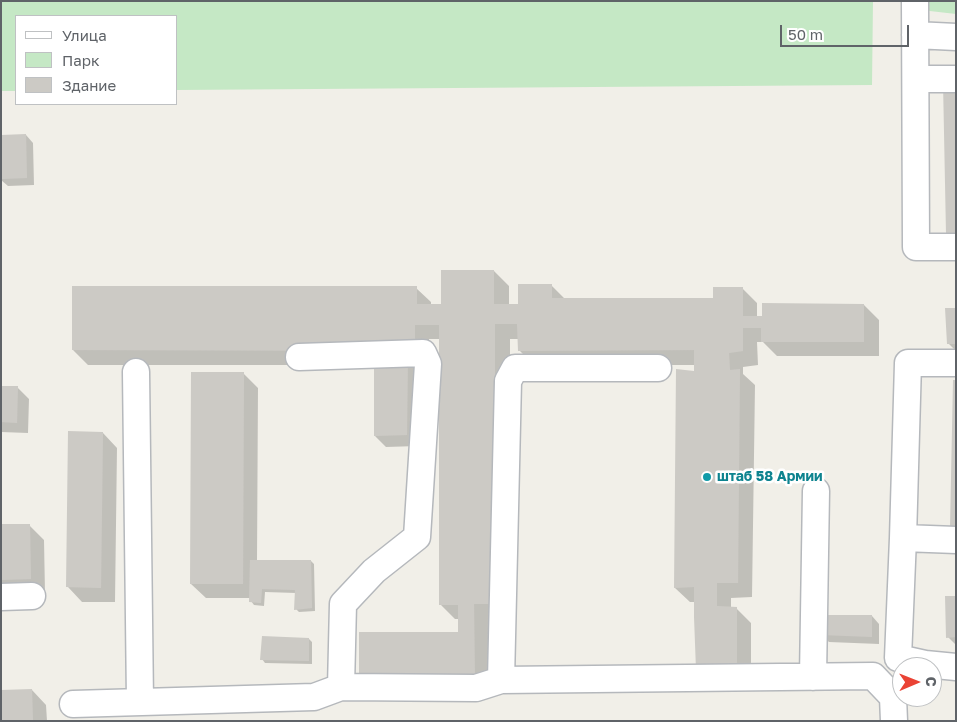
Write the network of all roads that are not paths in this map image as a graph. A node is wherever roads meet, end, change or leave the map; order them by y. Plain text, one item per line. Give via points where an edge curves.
1 (915, 1) edge
2 (915, 35) junction
3 (956, 38) edge
4 (916, 79) junction
5 (956, 79) edge
6 (956, 246) edge
7 (298, 357) dead end
8 (956, 363) edge
9 (658, 368) dead end
10 (136, 372) dead end
11 (816, 491) dead end
12 (903, 538) junction
13 (956, 540) edge
14 (32, 596) dead end
15 (1, 597) edge
16 (956, 667) edge
17 (814, 677) junction
18 (501, 680) junction
19 (341, 687) junction
20 (140, 702) junction
21 (73, 704) dead end
22 (894, 721) edge

1 - 2 street
2 - 3 street
2 - 4 street
4 - 5 street
4 - 6 street via 916,246
7 - 19 street via 423,353 428,364 417,537 374,570 343,604
8 - 12 street via 908,363
9 - 18 street via 515,368 508,381
10 - 20 street
11 - 17 street
12 - 13 street
12 - 16 street via 898,658
14 - 15 street
17 - 18 street
17 - 22 street via 873,676 893,697
18 - 19 street via 476,688
19 - 20 street via 314,698
20 - 21 street

